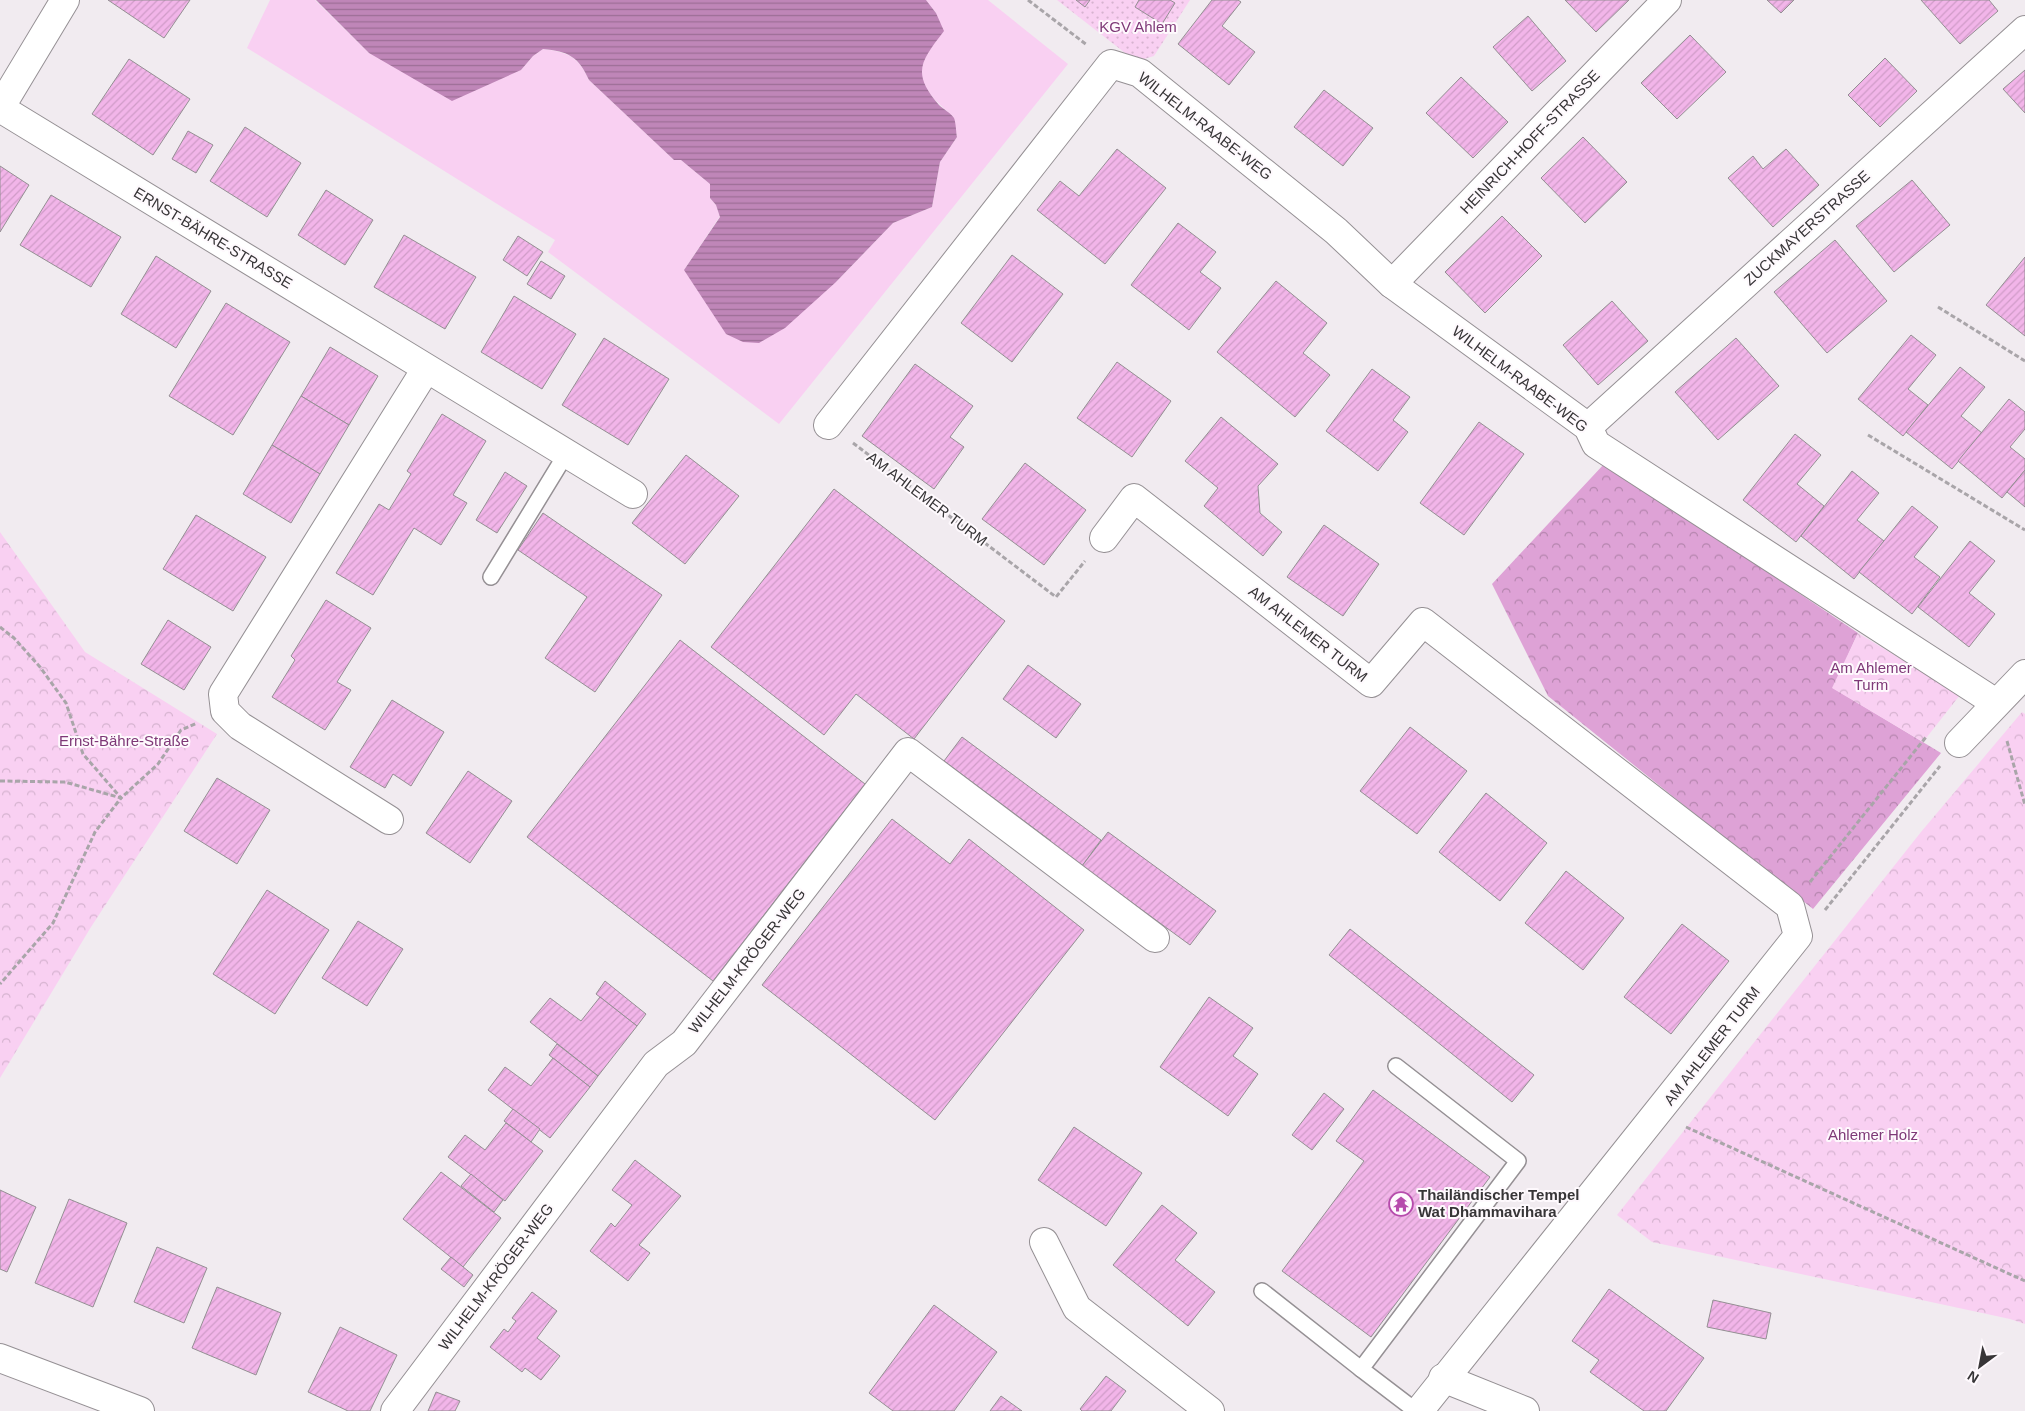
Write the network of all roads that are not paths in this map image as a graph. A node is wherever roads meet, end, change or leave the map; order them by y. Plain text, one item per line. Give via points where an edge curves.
1 (64, 0) edge
2 (1667, 0) edge
3 (2025, 30) edge
4 (0, 108) edge
5 (1392, 284) junction
6 (426, 369) junction
7 (828, 425) road end
8 (1588, 427) junction
9 (566, 454) junction
10 (632, 494) dead end
11 (1104, 538) road end
12 (491, 578) dead end
13 (2025, 674) edge
14 (1996, 703) junction
15 (1959, 743) road end
16 (389, 820) dead end
17 (1154, 938) dead end
18 (1396, 1066) dead end
19 (1044, 1242) dead end
20 (1262, 1291) dead end
21 (0, 1358) edge
22 (1361, 1369) junction
23 (1442, 1378) junction
24 (140, 1411) edge
25 (395, 1411) edge
26 (1210, 1411) edge
27 (1417, 1411) edge
28 (1525, 1411) edge

1 - 4 street
2 - 5 street, HEINRICH-HOFF-STRASSE
3 - 8 street, ZUCKMAYERSTRASSE
4 - 6 street, ERNST-BÄHRE-STRASSE
5 - 7 street, WILHELM-RAABE-WEG via 1336,231 1140,73 1111,64
5 - 8 street, WILHELM-RAABE-WEG
6 - 9 street, ERNST-BÄHRE-STRASSE
6 - 16 street via 223,694 225,711 240,726
8 - 14 street, WILHELM-RAABE-WEG via 1596,444
9 - 10 street, ERNST-BÄHRE-STRASSE
9 - 12 lane
11 - 23 street, AM AHLEMER TURM via 1134,498 1371,684 1423,622 1790,906 1798,936 1658,1114
13 - 14 street
14 - 15 street
17 - 25 street, WILHELM-KRÖGER-WEG via 908,752 684,1043 656,1064
18 - 22 lane via 1518,1161
19 - 26 street via 1077,1308
20 - 22 lane
21 - 24 street
22 - 27 lane
23 - 27 street, AM AHLEMER TURM
23 - 28 street

